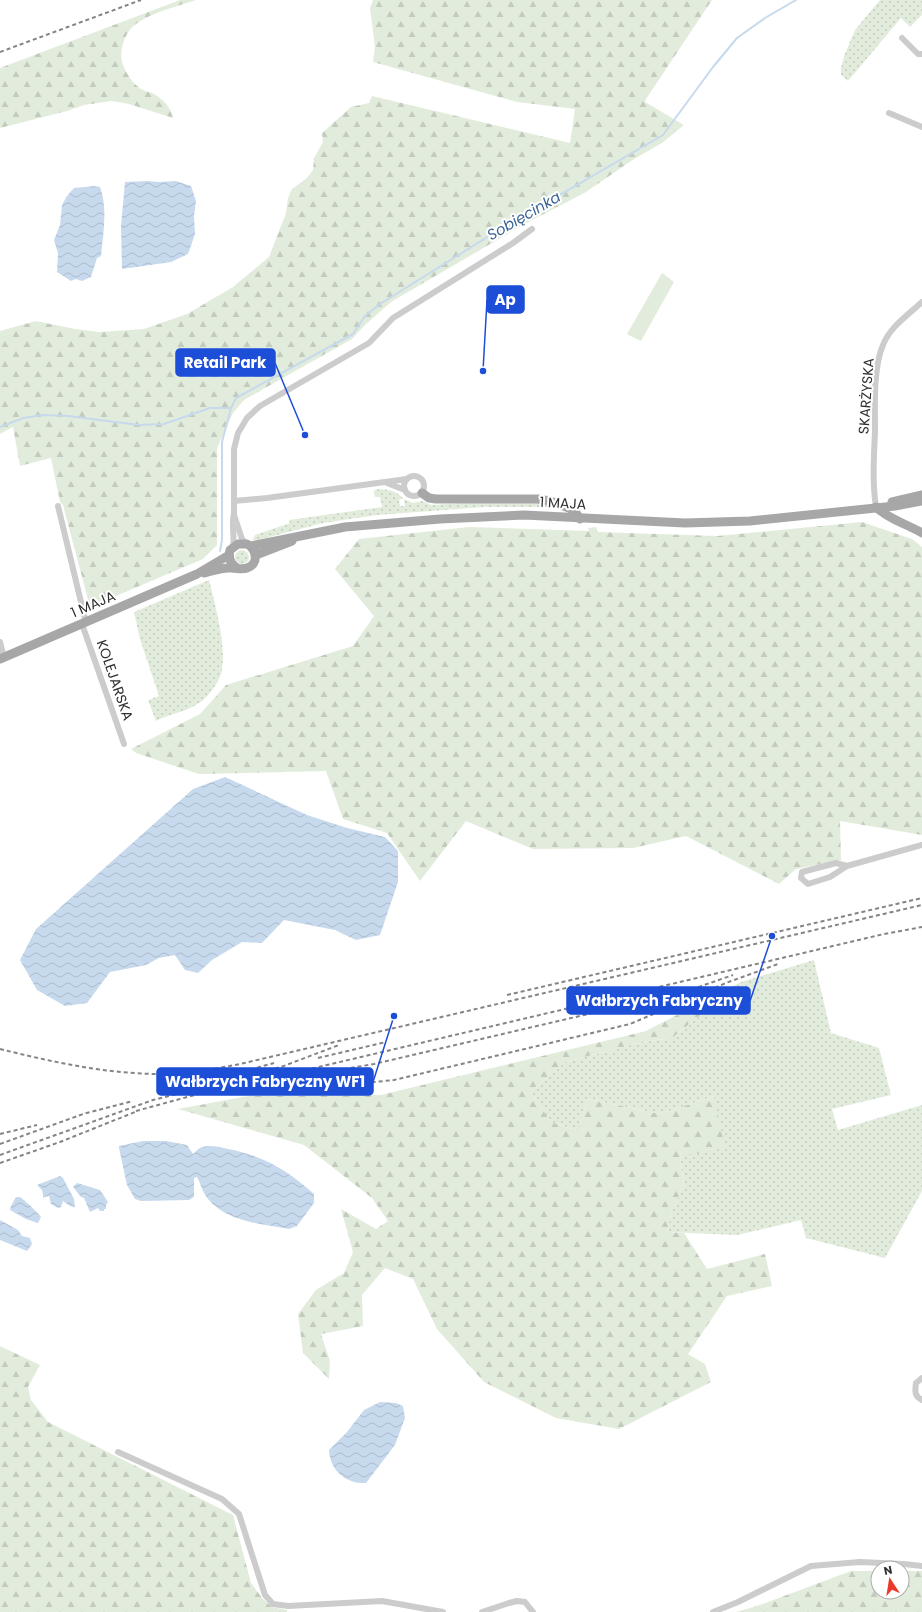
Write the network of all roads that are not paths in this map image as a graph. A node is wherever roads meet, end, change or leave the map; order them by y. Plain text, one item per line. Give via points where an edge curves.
1 (902, 38) dead end
2 (922, 54) edge
3 (889, 113) dead end
4 (922, 127) edge
5 (532, 229) dead end
6 (922, 302) edge
7 (407, 479) junction
8 (385, 483) junction
9 (404, 490) junction
10 (422, 493) junction
11 (922, 495) edge
12 (234, 501) junction
13 (922, 501) edge
14 (58, 506) dead end
15 (876, 507) junction
16 (234, 513) junction
17 (580, 518) junction
18 (922, 533) edge
19 (302, 536) junction
20 (249, 545) junction
21 (231, 551) junction
22 (256, 555) junction
23 (237, 568) junction
24 (196, 574) junction
25 (84, 623) junction
26 (0, 642) edge
27 (2, 658) edge
28 (124, 744) dead end
29 (922, 845) edge
30 (847, 866) junction
31 (922, 1378) edge
32 (922, 1400) edge
33 (118, 1452) dead end
34 (922, 1566) edge
35 (443, 1612) edge
36 (482, 1612) edge
37 (533, 1612) edge
38 (713, 1612) edge

1 - 2 street via 918,54
3 - 4 street
5 - 12 street via 514,243 393,318 369,343 260,406 247,418 238,433 234,449
6 - 15 street, SKARŻYSKA via 893,328 883,345 877,370 873,486
7 - 8 street
7 - 9 street
7 - 10 street via 415,476 421,479 425,486
8 - 9 street
8 - 12 street
9 - 10 street via 412,496
10 - 17 main road via 436,499 538,499 574,510
11 - 15 main road, 1 MAJA
12 - 16 street
13 - 15 main road, 1 MAJA
14 - 25 street, KOLEJARSKA
15 - 17 main road, 1 MAJA via 750,521 685,523
15 - 18 main road via 884,515
16 - 20 street via 242,539
16 - 21 street
17 - 19 main road, 1 MAJA via 516,515 440,519 345,527
19 - 20 main road, 1 MAJA
19 - 22 main road
20 - 21 main road via 238,544
20 - 22 main road
21 - 23 main road via 231,563
21 - 24 main road, 1 MAJA
22 - 23 main road via 251,566
23 - 24 main road, 1 MAJA
24 - 25 main road, 1 MAJA
25 - 27 main road, 1 MAJA
25 - 28 street, KOLEJARSKA
26 - 27 street
29 - 30 street
30 - 30 street via 836,864 802,872 801,878 806,884 830,877
31 - 32 street via 916,1383 914,1392
33 - 35 street via 222,1499 239,1514 265,1595 273,1604 288,1606 382,1601
34 - 38 street via 860,1562 811,1566
36 - 37 street via 517,1601 525,1602

